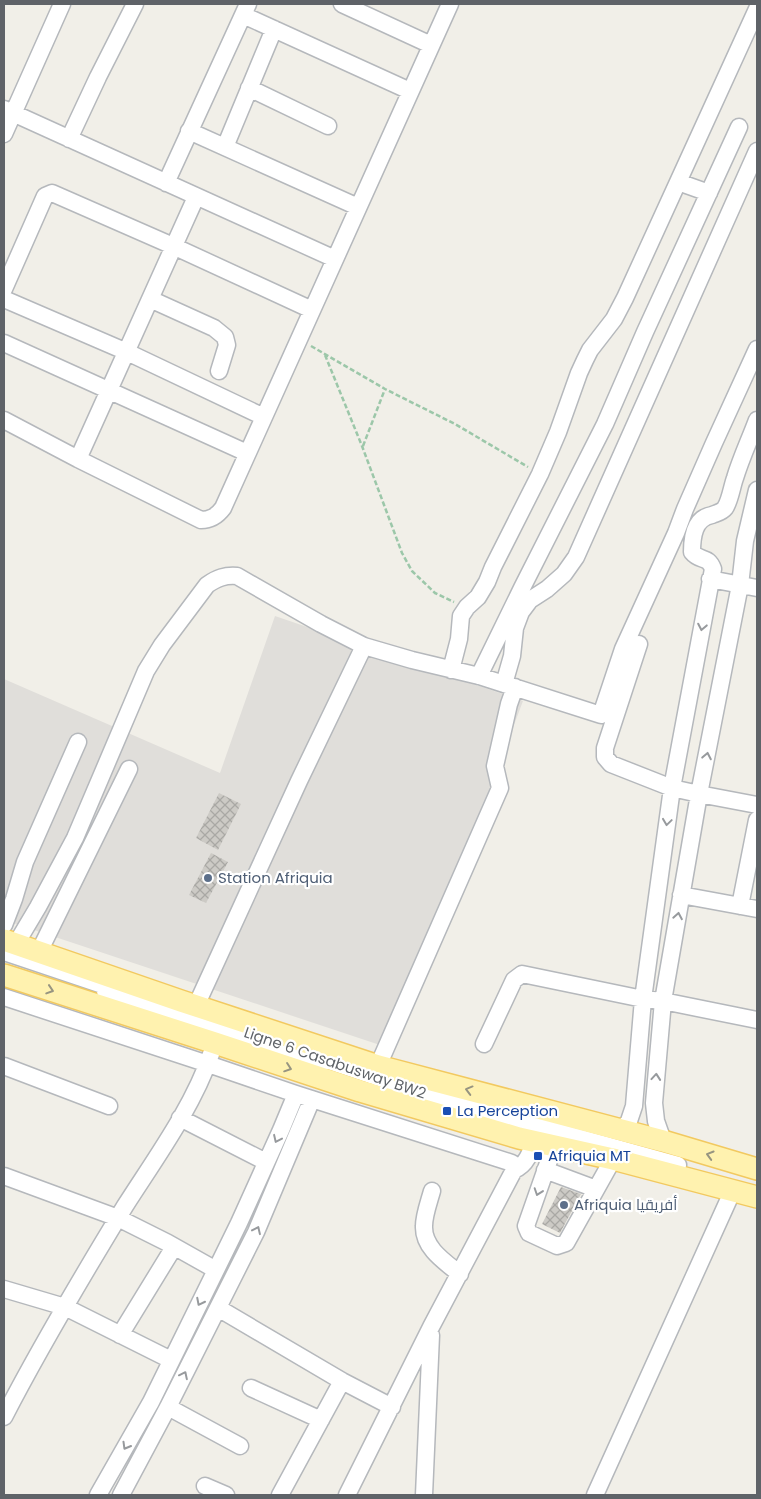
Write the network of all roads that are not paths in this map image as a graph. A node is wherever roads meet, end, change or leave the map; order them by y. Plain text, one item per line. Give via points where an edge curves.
1 (62, 4) edge
2 (135, 4) edge
3 (342, 4) edge
4 (450, 4) edge
5 (244, 7) edge
6 (757, 9) edge
7 (274, 29) junction
8 (431, 44) junction
9 (249, 88) junction
10 (410, 91) junction
11 (8, 111) edge
12 (328, 126) dead end
13 (739, 127) dead end
14 (189, 131) junction
15 (4, 134) edge
16 (69, 139) junction
17 (225, 147) junction
18 (757, 151) edge
19 (678, 182) junction
20 (166, 183) junction
21 (709, 193) junction
22 (196, 197) junction
23 (358, 207) junction
24 (173, 246) junction
25 (335, 259) junction
26 (9, 260) edge
27 (4, 289) edge
28 (4, 299) edge
29 (150, 300) junction
30 (312, 310) junction
31 (4, 343) edge
32 (757, 349) edge
33 (127, 352) junction
34 (219, 371) dead end
35 (109, 391) junction
36 (264, 417) junction
37 (4, 420) edge
38 (757, 420) edge
39 (248, 453) junction
40 (78, 459) junction
41 (757, 490) edge
42 (710, 579) junction
43 (740, 585) junction
44 (757, 588) edge
45 (639, 644) dead end
46 (364, 646) junction
47 (451, 670) junction
48 (479, 676) junction
49 (510, 686) junction
50 (78, 742) dead end
51 (129, 768) dead end
52 (672, 788) junction
53 (699, 794) junction
54 (757, 805) edge
55 (757, 820) edge
56 (681, 895) junction
57 (740, 906) junction
58 (757, 909) edge
59 (4, 925) edge
60 (7, 948) edge
61 (39, 952) junction
62 (4, 975) edge
63 (4, 997) edge
64 (643, 999) junction
65 (663, 1001) junction
66 (196, 1006) junction
67 (757, 1020) edge
68 (215, 1043) junction
69 (484, 1044) dead end
70 (208, 1064) junction
71 (4, 1066) edge
72 (378, 1066) junction
73 (296, 1094) junction
74 (312, 1099) junction
75 (635, 1100) junction
76 (654, 1102) junction
77 (109, 1106) dead end
78 (180, 1118) junction
79 (533, 1128) junction
80 (621, 1130) junction
81 (663, 1142) junction
82 (612, 1159) junction
83 (266, 1162) junction
84 (513, 1166) junction
85 (757, 1169) edge
86 (546, 1170) junction
87 (4, 1176) edge
88 (757, 1187) edge
89 (596, 1189) junction
90 (733, 1190) junction
91 (432, 1191) dead end
92 (757, 1192) edge
93 (757, 1197) edge
94 (118, 1218) junction
95 (174, 1246) junction
96 (216, 1270) junction
97 (460, 1274) junction
98 (4, 1289) edge
99 (65, 1307) junction
100 (218, 1308) junction
101 (431, 1327) junction
102 (120, 1334) junction
103 (171, 1360) junction
104 (342, 1381) junction
105 (251, 1388) dead end
106 (168, 1407) junction
107 (392, 1407) junction
108 (6, 1408) edge
109 (321, 1420) junction
110 (240, 1446) dead end
111 (206, 1486) dead end
112 (98, 1495) edge
113 (121, 1495) edge
114 (226, 1495) edge
115 (280, 1495) edge
116 (347, 1495) edge
117 (424, 1495) edge
118 (595, 1495) edge

1 - 11 street
2 - 16 street
3 - 8 street
4 - 8 street
5 - 7 street
5 - 14 street
6 - 19 street
7 - 9 street
7 - 10 street
8 - 10 street
9 - 12 street
9 - 17 street
10 - 23 street
11 - 15 street
11 - 16 street
13 - 21 street
14 - 17 street
14 - 20 street
16 - 20 street
17 - 23 street
18 - 49 street via 576,557 564,574 530,600 521,612 515,628
19 - 21 street
19 - 47 street via 622,305 578,373 540,474 487,582 461,616
20 - 22 street
21 - 48 street via 605,424
22 - 24 street
22 - 25 street
23 - 25 street
24 - 26 street via 52,193 45,196
24 - 29 street
24 - 30 street
25 - 30 street
26 - 27 street
28 - 33 street
29 - 33 street
29 - 34 street via 214,328 225,337 227,345
30 - 36 street
31 - 35 street
32 - 49 street via 623,648 601,715
33 - 35 street
33 - 36 street
35 - 39 street
35 - 40 street
36 - 39 street
37 - 40 street
38 - 42 street via 727,505 720,512 701,519 694,531 692,552 711,563
39 - 40 street via 223,508 208,520 200,520
41 - 43 street via 745,541
42 - 43 street
42 -> 52 street
43 - 44 street
53 -> 43 street
45 - 52 street via 604,752 611,764
46 - 47 street
46 - 60 street via 237,576 215,579 207,585 154,656 75,838 38,907
46 - 66 street
47 - 48 street
48 - 49 street
49 - 72 street via 496,766 500,788
50 - 59 street via 25,862
51 - 61 street
52 - 53 street
52 -> 64 street
53 - 54 street
53 - 56 street
55 - 57 street
56 - 57 street
65 -> 56 street
57 - 58 street
60 - 61 main road
60 - 79 street, Ligne 6 Casabusway BW2 via 449,1106
61 - 66 main road
62 -> 68 main road
63 - 70 street
64 - 65 street
64 - 69 street via 522,974 514,980
64 - 75 street
65 - 67 street
76 -> 65 street
66 - 72 main road
68 - 70 street
68 -> 79 main road via 360,1091
70 - 73 street
70 - 78 street
71 - 77 street
79 -> 72 main road
73 - 74 street
73 -> 83 street
74 - 84 street
100 -> 74 street via 260,1224
75 - 76 street
75 - 80 street via 632,1116
76 - 81 street
78 - 83 street
78 - 94 street
79 - 80 main road
79 - 82 main road
79 - 84 street via 512,1159
79 - 86 street
79 - 88 street, Ligne 6 Casabusway BW2
79 - 92 street, Ligne 6 Casabusway BW2
80 - 81 main road
85 -> 81 main road
82 - 89 street
82 - 90 main road
83 - 96 street
84 - 97 street
86 - 89 street
86 -> 89 street via 526,1226 529,1233 557,1246 566,1243
87 - 94 street
90 - 93 main road
90 - 118 street
91 - 97 street via 424,1225 426,1237 431,1248
94 - 95 street
94 - 99 street
95 - 96 street
95 - 102 street
96 -> 103 street
97 - 101 street
98 - 99 street
99 - 102 street
99 - 108 street
100 - 104 street
106 -> 100 street
101 - 107 street
101 - 117 street
102 - 103 street
103 -> 112 street
104 - 107 street
104 - 109 street
105 - 109 street
106 - 110 street
106 - 113 street
107 - 116 street
109 - 115 street
111 - 114 street

